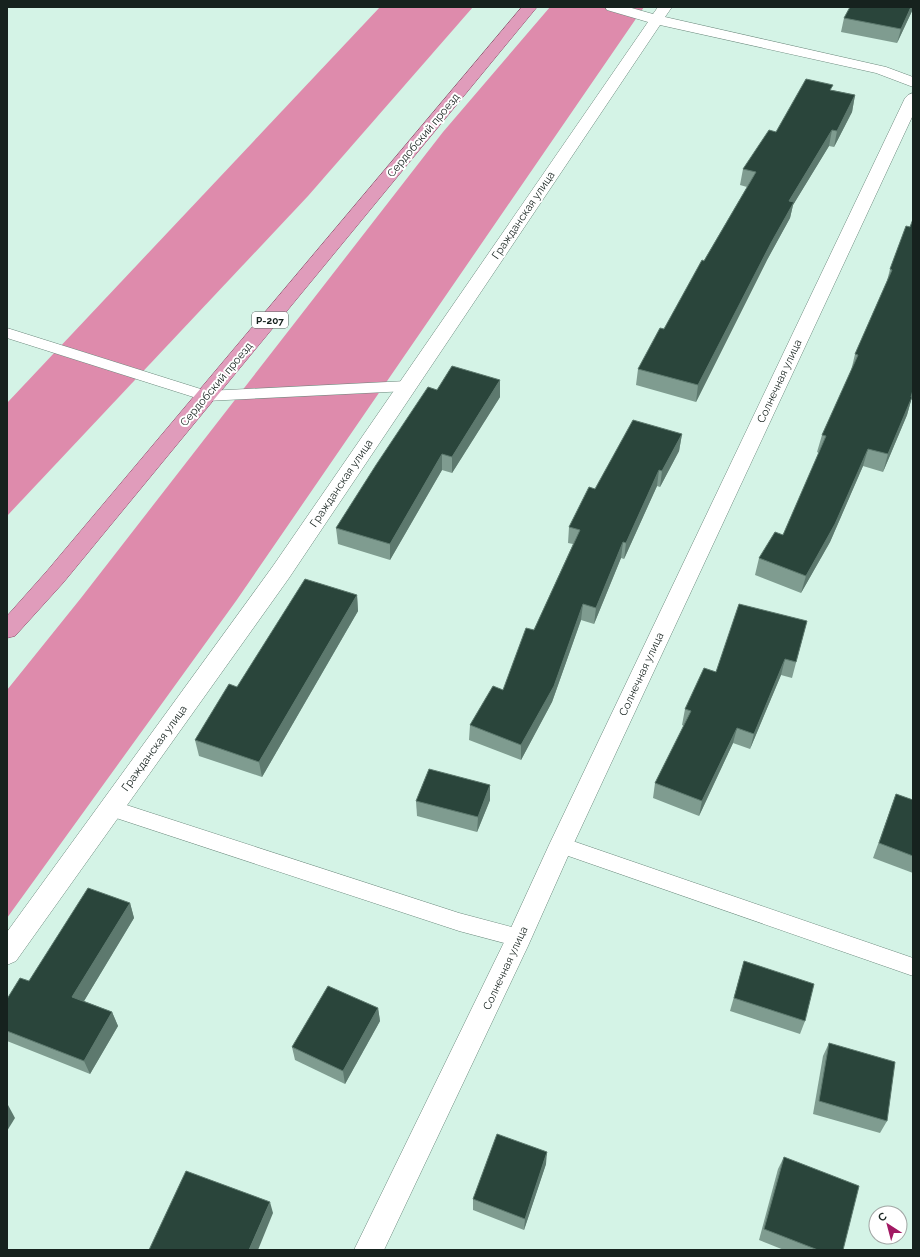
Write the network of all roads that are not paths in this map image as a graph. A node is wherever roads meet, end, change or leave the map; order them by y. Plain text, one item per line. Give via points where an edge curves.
1 (530, 7) edge
2 (612, 7) edge
3 (660, 13) edge
4 (913, 82) edge
5 (913, 98) edge
6 (7, 333) edge
7 (407, 386) junction
8 (206, 396) junction
9 (7, 630) edge
10 (111, 808) junction
11 (561, 845) junction
12 (519, 938) junction
13 (7, 953) edge
14 (913, 967) edge
15 (369, 1250) edge

1 - 8 main road, Сердобский проезд / Р-207
2 - 3 street
3 - 4 street via 881,70
3 - 7 street, Гражданская улица
5 - 11 street, Солнечная улица
6 - 8 lane
7 - 8 lane
7 - 10 street, Гражданская улица via 281,572
8 - 9 main road, Сердобский проезд / Р-207 via 55,577
10 - 12 lane via 460,922
10 - 13 street, Гражданская улица
11 - 12 street, Солнечная улица
11 - 14 lane
12 - 15 street, Солнечная улица

